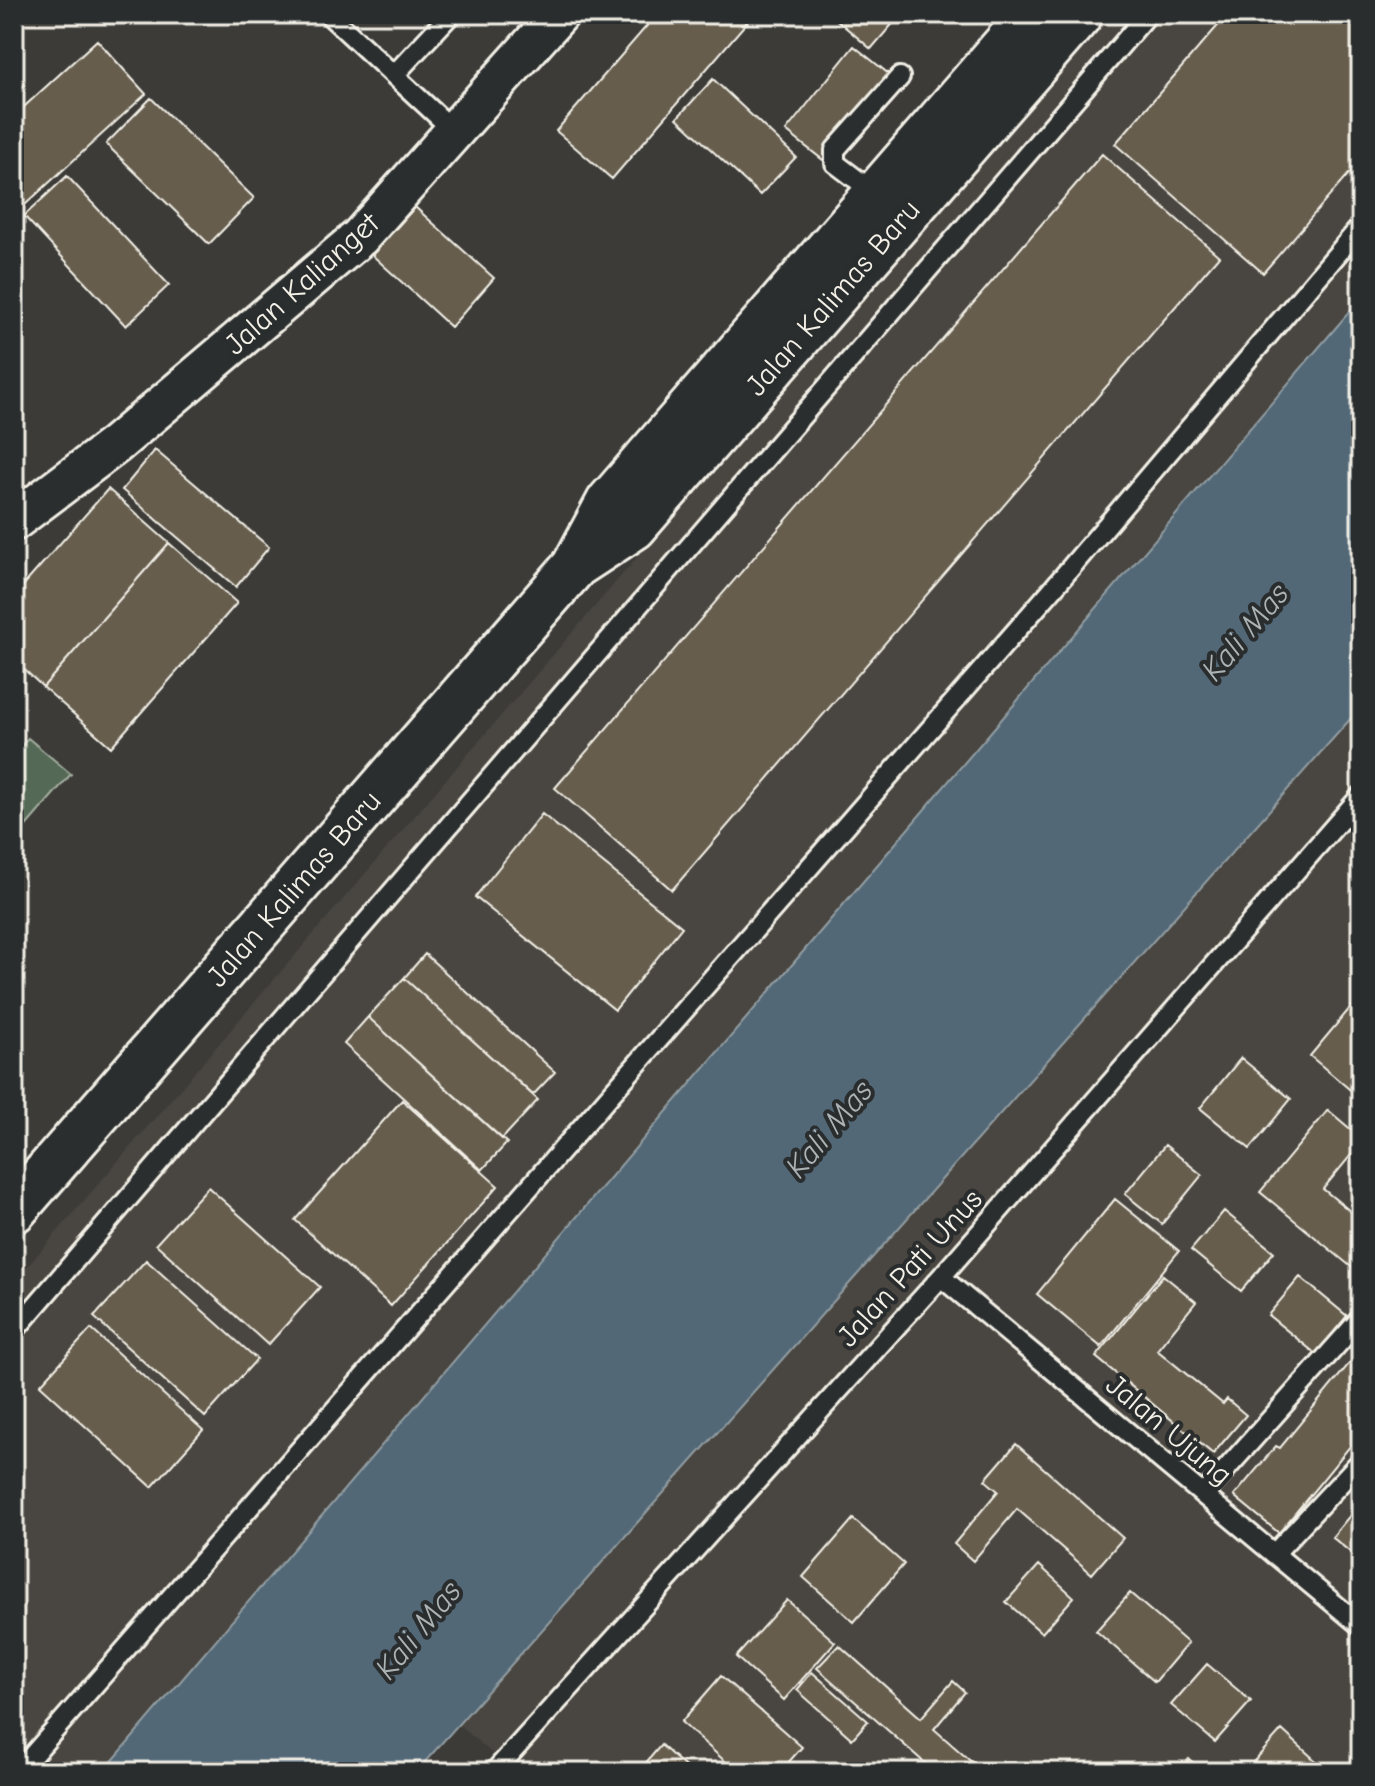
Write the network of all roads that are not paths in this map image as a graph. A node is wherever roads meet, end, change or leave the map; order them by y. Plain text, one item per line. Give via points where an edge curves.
1 (328, 14) edge
2 (451, 14) edge
3 (559, 14) edge
4 (1032, 14) edge
5 (1080, 14) edge
6 (1148, 14) edge
7 (394, 75) junction
8 (900, 77) dead end
9 (455, 132) junction
10 (876, 194) junction
11 (1361, 226) edge
12 (14, 521) edge
13 (574, 567) junction
14 (1361, 796) edge
15 (14, 1210) edge
16 (941, 1277) junction
17 (1361, 1318) edge
18 (14, 1331) edge
19 (1361, 1461) edge
20 (1203, 1495) junction
21 (1274, 1554) junction
22 (1361, 1626) edge
23 (18, 1772) edge
24 (494, 1772) edge

1 - 7 lane
2 - 7 lane
3 - 9 street, Jalan Kalianget
4 - 10 street, Jalan Kalimas Baru
5 - 13 street, Jalan Kalimas Baru via 634,527
6 - 18 lane
7 - 9 lane
8 - 10 lane via 835,150 835,163
9 - 12 street, Jalan Kalianget via 360,237 115,445
10 - 13 street, Jalan Kalimas Baru via 609,502
11 - 23 lane via 1050,592
13 - 15 street, Jalan Kalimas Baru
14 - 16 lane, Jalan Pati Unus
16 - 20 lane, Jalan Ujung
16 - 24 lane, Jalan Pati Unus
17 - 20 lane
19 - 21 lane
20 - 21 lane, Jalan Ujung
21 - 22 lane, Jalan Ujung

